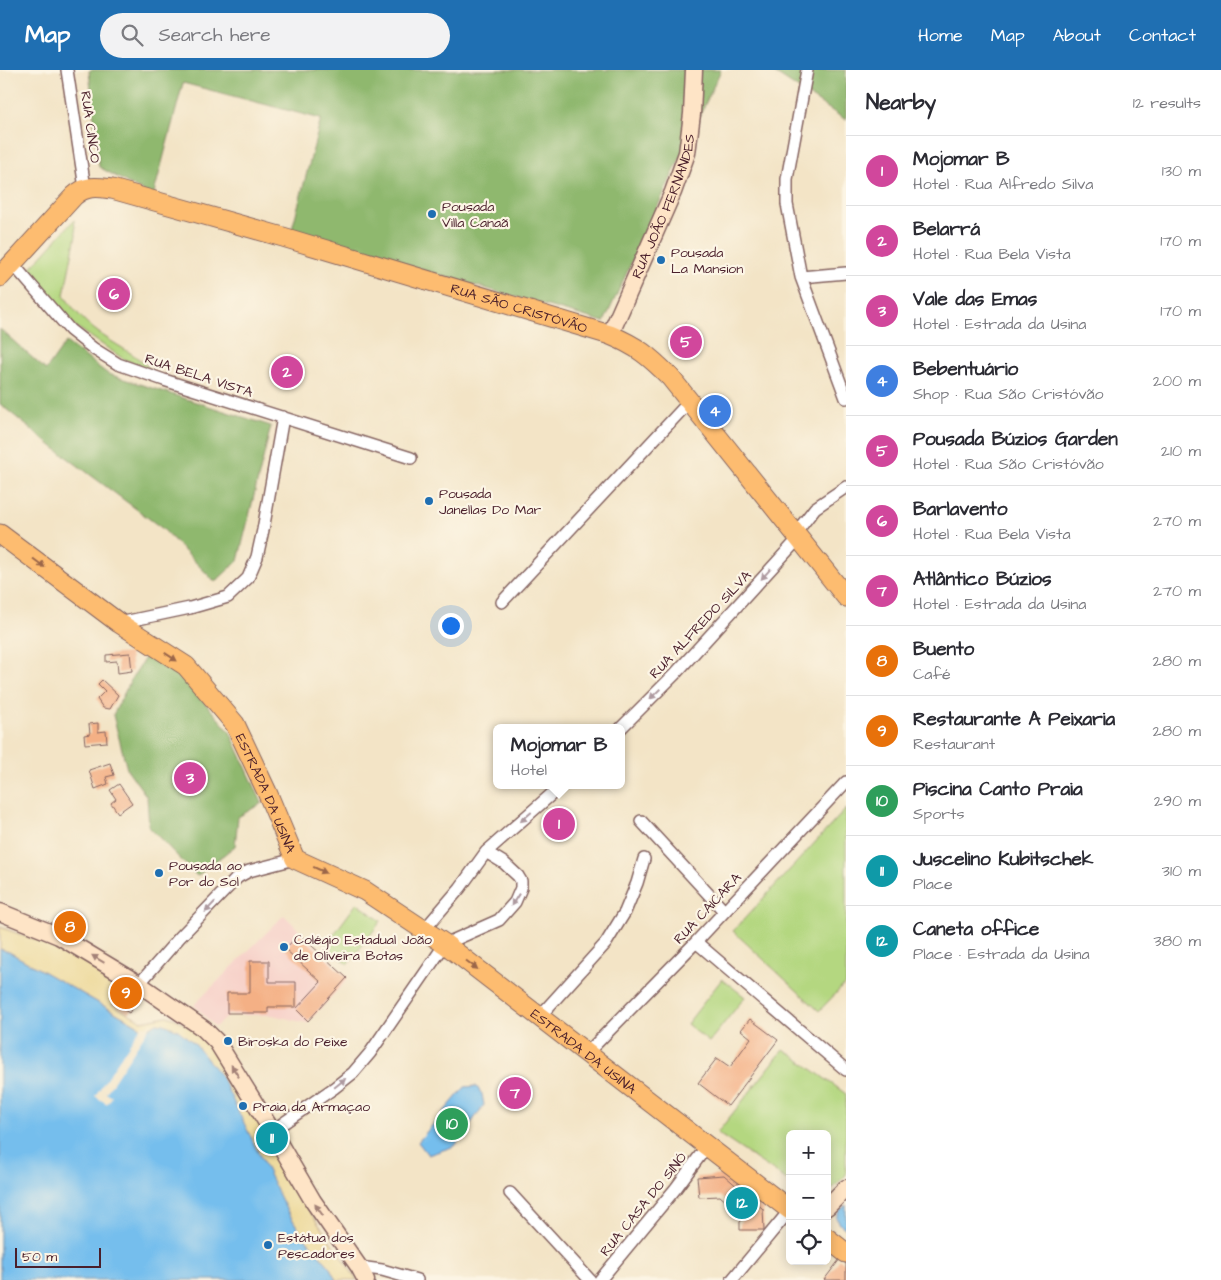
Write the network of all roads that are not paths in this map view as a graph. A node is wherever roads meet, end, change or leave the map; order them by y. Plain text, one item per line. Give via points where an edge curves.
1 (67, 70) edge
2 (694, 70) edge
3 (807, 70) edge
4 (84, 188) junction
5 (6, 270) edge
6 (846, 273) edge
7 (801, 276) junction
8 (610, 335) junction
9 (846, 398) edge
10 (690, 401) junction
11 (283, 417) junction
12 (411, 458) dead end
13 (846, 487) edge
14 (0, 534) edge
15 (797, 536) junction
16 (846, 597) edge
17 (502, 602) dead end
18 (119, 623) junction
19 (625, 724) edge
20 (846, 782) edge
21 (557, 789) edge
22 (641, 821) dead end
23 (486, 852) junction
24 (295, 859) junction
25 (644, 859) dead end
26 (724, 911) junction
27 (0, 912) edge
28 (424, 930) junction
29 (696, 942) junction
30 (445, 944) junction
31 (140, 984) junction
32 (540, 1016) junction
33 (587, 1053) junction
34 (846, 1070) edge
35 (272, 1130) junction
36 (708, 1146) junction
37 (846, 1188) edge
38 (510, 1193) dead end
39 (831, 1203) edge
40 (786, 1207) edge
41 (786, 1215) edge
42 (831, 1241) edge
43 (846, 1253) edge
44 (362, 1274) edge
45 (417, 1280) edge
46 (590, 1280) edge
47 (600, 1280) edge
48 (732, 1280) edge

1 - 4 street, RUA CINCO
2 - 8 street, RUA JOÃO FERNANDES via 687,153 674,192
3 - 7 street via 787,178 787,204
4 - 5 main road
4 - 8 main road, RUA SÃO CRISTÓVÃO via 122,192
5 - 11 street, RUA BELA VISTA via 70,330 118,364
6 - 7 street
7 - 9 street
8 - 10 main road, RUA SÃO CRISTÓVÃO via 649,356
10 - 15 main road, RUA SÃO CRISTÓVÃO
10 - 17 street
11 - 12 street, RUA BELA VISTA
11 - 18 street via 264,530 248,578 228,597
13 - 15 street, RUA ALFREDO SILVA via 815,508
14 -> 18 main road, ESTRADA DA USINA
15 - 16 main road, RUA SÃO CRISTÓVÃO
15 -> 19 street, RUA ALFREDO SILVA via 675,674
18 -> 24 main road, ESTRADA DA USINA via 186,666 235,724
20 - 26 street, RUA CAICARA
21 -> 23 street
22 - 26 street
23 - 28 street
23 -> 30 street via 518,876 520,892 499,920
24 -> 28 main road, ESTRADA DA USINA via 365,891
24 -> 31 street via 238,877
25 - 32 street via 625,912 606,943
26 - 29 street, RUA CAICARA
31 -> 27 street via 59,936
28 - 30 main road, ESTRADA DA USINA
29 - 33 street, RUA CAICARA
29 - 34 street
30 -> 32 main road, ESTRADA DA USINA
35 -> 30 street via 353,1073
35 -> 31 street via 216,1042 204,1029
32 - 33 main road, ESTRADA DA USINA
33 - 36 main road, ESTRADA DA USINA
44 -> 35 street via 313,1201
36 - 40 main road, ESTRADA DA USINA
36 - 47 street, RUA CASA DO SINÓ
37 - 39 street
38 - 46 street
41 - 48 street
42 - 43 main road
44 - 45 street via 382,1270

